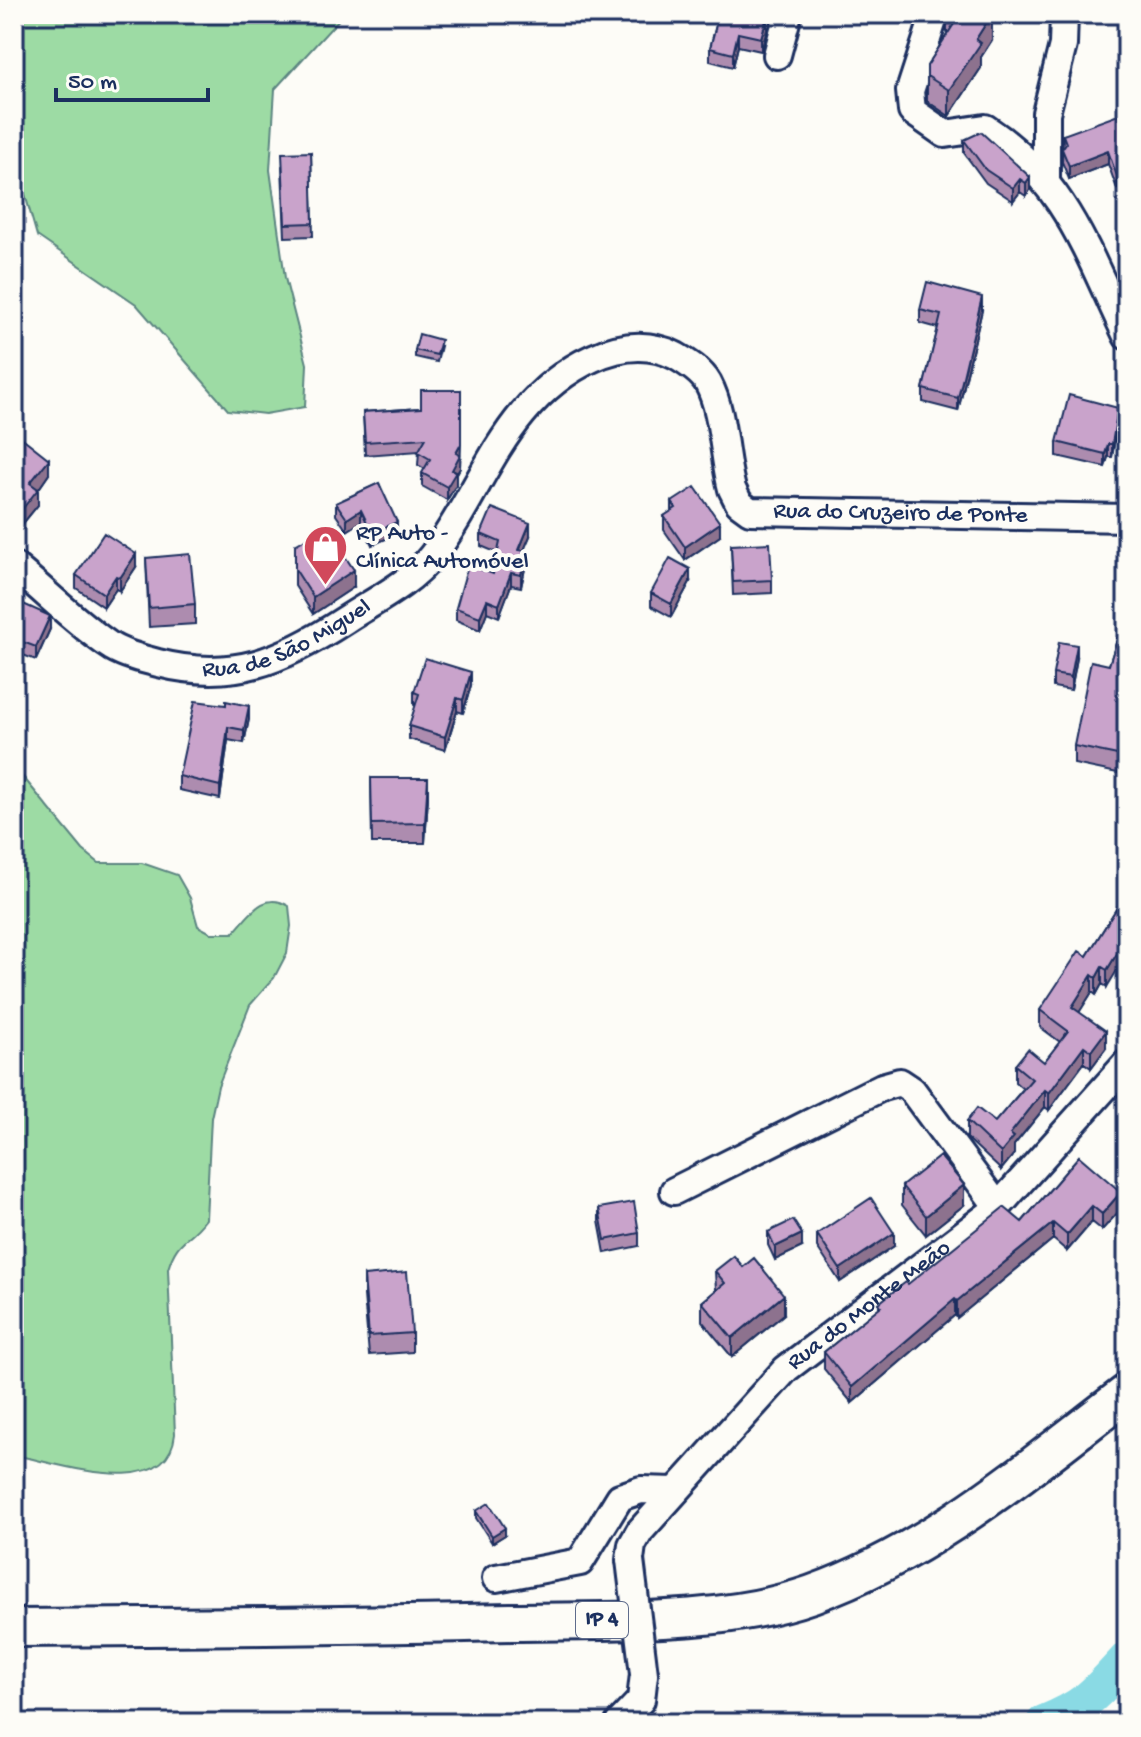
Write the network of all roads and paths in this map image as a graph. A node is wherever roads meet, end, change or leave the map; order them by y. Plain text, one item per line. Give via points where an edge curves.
1 (788, 14) edge
2 (935, 14) edge
3 (1064, 14) edge
4 (777, 55) dead end
5 (1046, 179) junction
6 (1127, 336) edge
7 (684, 361) joint
8 (1127, 518) edge
9 (14, 566) edge
10 (1127, 1063) edge
11 (674, 1191) dead end
12 (998, 1207) junction
13 (1127, 1393) edge
14 (1127, 1417) edge
15 (675, 1491) junction
16 (496, 1578) dead end
17 (14, 1628) edge
18 (14, 1648) edge
19 (619, 1723) edge

1 - 4 street
2 - 5 street via 910,91 912,111 947,134 985,128
3 - 5 street via 1064,38 1046,113
5 - 6 street
7 - 8 street, Rua do Cruzeiro de Ponte via 710,389 732,489 750,511
7 - 9 street, Rua de São Miguel via 648,347 617,349 579,365 527,408 418,571 320,636 273,659 202,672 127,654
10 - 12 street, Rua do Monte Meão
11 - 12 street via 900,1082 912,1090
12 - 15 street, Rua do Monte Meão via 793,1362
13 - 17 highway, IP 4 via 993,1497 920,1545 812,1594 759,1608 578,1621
14 - 18 highway, IP 4 via 1005,1514 928,1563 826,1611 763,1628 660,1639
15 - 16 street via 641,1490 620,1497 580,1562
15 - 19 street, Rua do Monte Meão, bridge via 638,1534 630,1560 644,1674 641,1700

